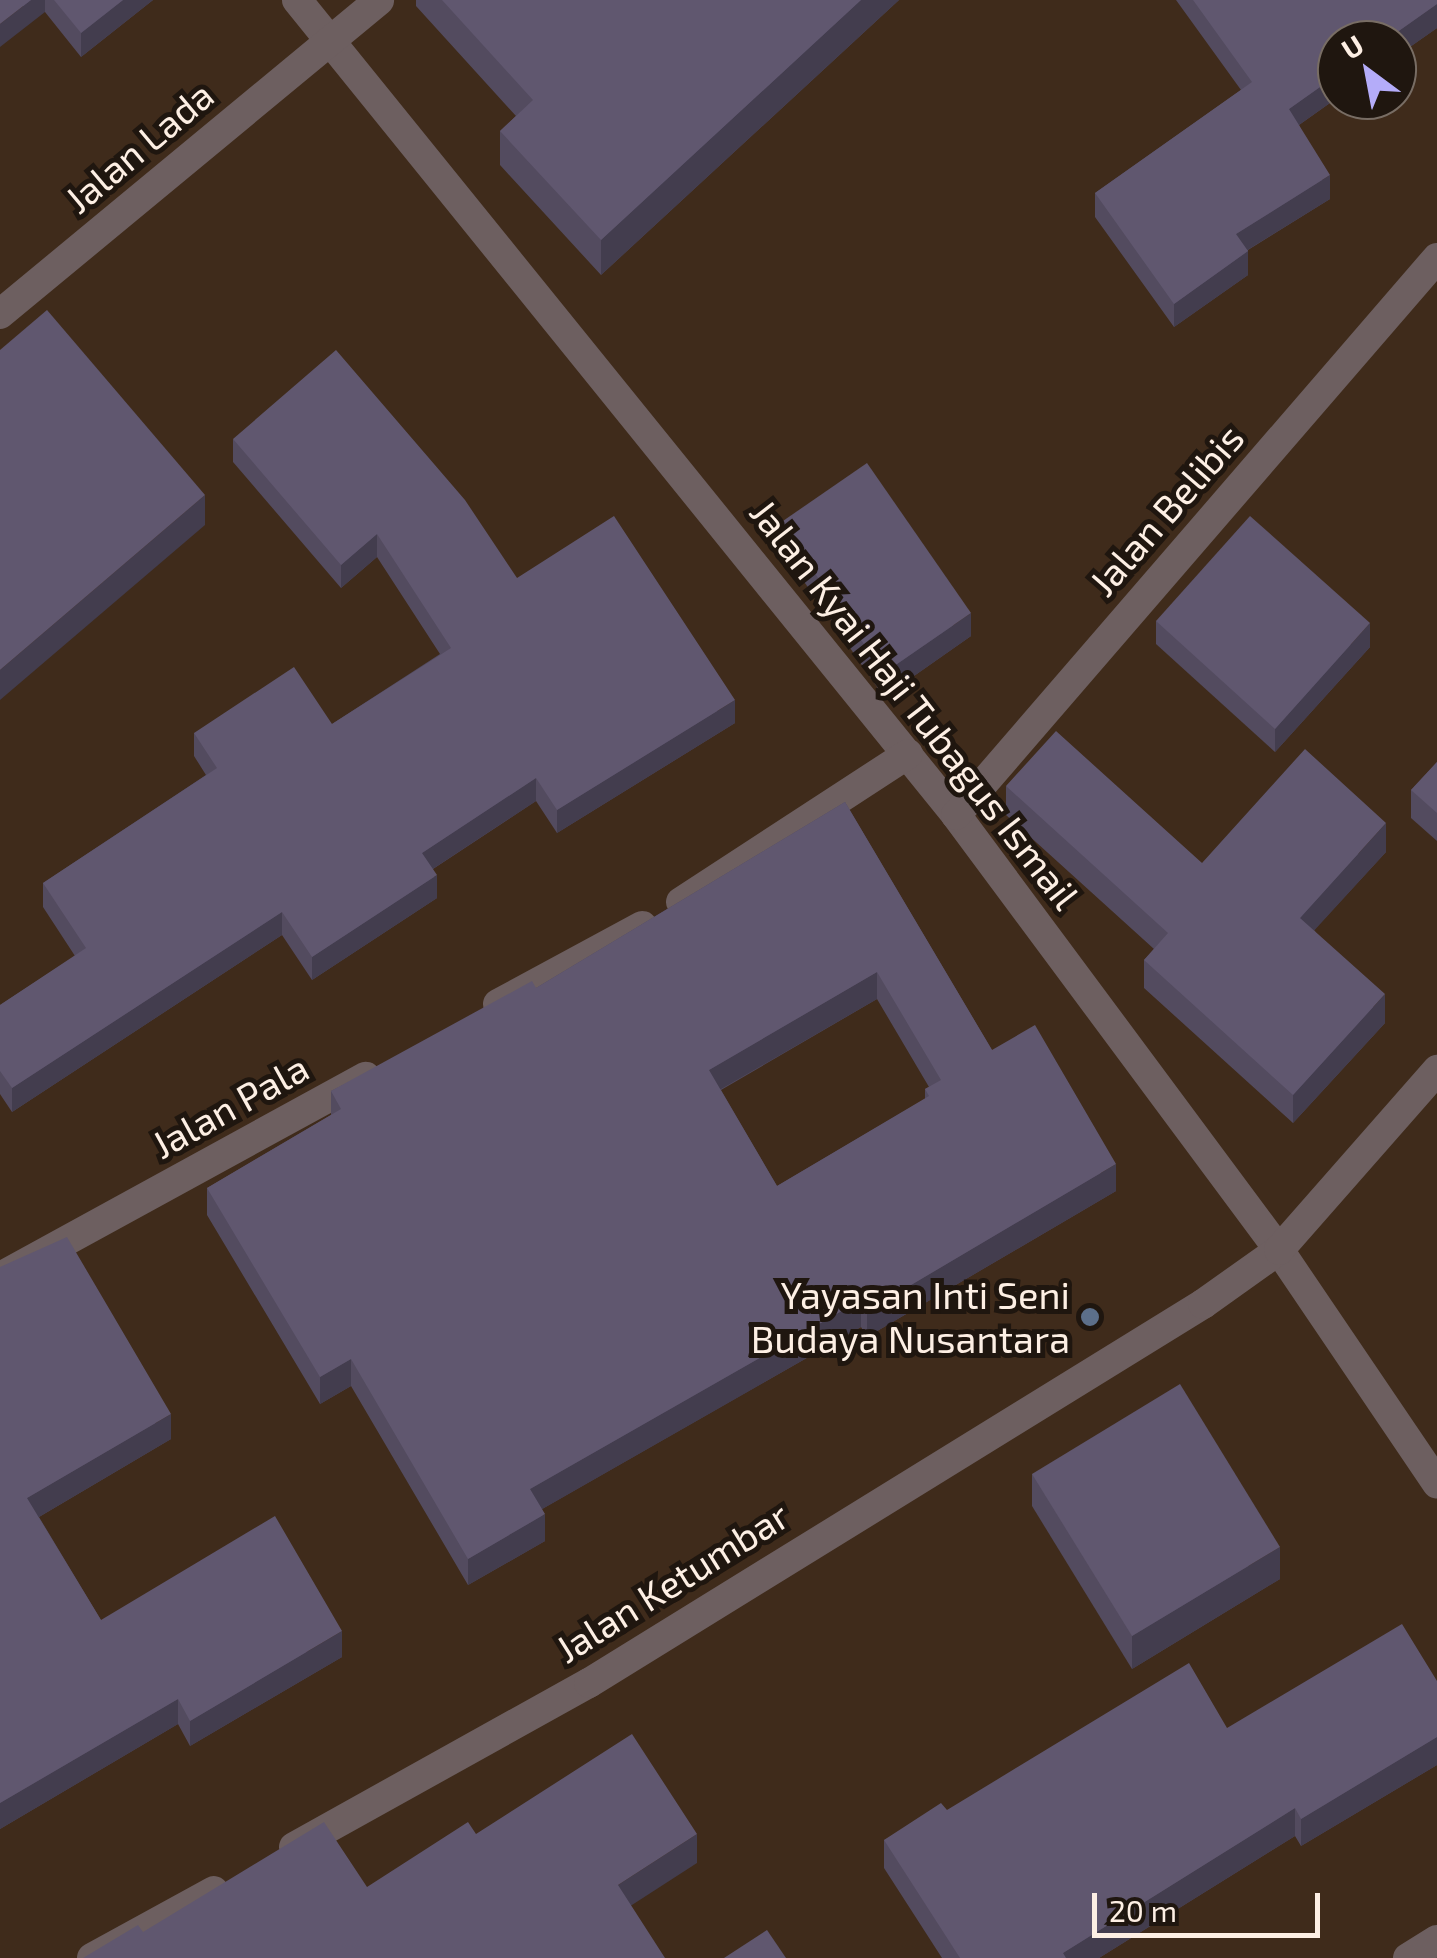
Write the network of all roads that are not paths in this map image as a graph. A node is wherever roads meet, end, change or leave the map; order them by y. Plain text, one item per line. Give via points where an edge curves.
1 (297, 0) edge
2 (380, 0) edge
3 (329, 41) junction
4 (1437, 258) edge
5 (0, 314) edge
6 (908, 754) junction
7 (956, 815) junction
8 (465, 1022) edge
9 (396, 1060) edge
10 (1437, 1070) edge
11 (1278, 1250) junction
12 (0, 1277) edge
13 (1437, 1483) edge
14 (1437, 1940) edge
15 (92, 1958) edge
16 (1408, 1958) edge

1 - 3 street, Jalan Kyai Haji Tubagus Ismail
2 - 3 street, Jalan Lada
3 - 5 street, Jalan Lada
3 - 6 street, Jalan Kyai Haji Tubagus Ismail
4 - 7 street, Jalan Belibis
6 - 7 street, Jalan Kyai Haji Tubagus Ismail
6 - 8 street via 655,919
7 - 11 street, Jalan Kyai Haji Tubagus Ismail
9 - 12 street, Jalan Pala
10 - 11 street, Jalan Ketumbar
11 - 13 street, Jalan Kyai Haji Tubagus Ismail
11 - 15 street, Jalan Ketumbar via 1086,1380 930,1468 589,1683
14 - 16 street

